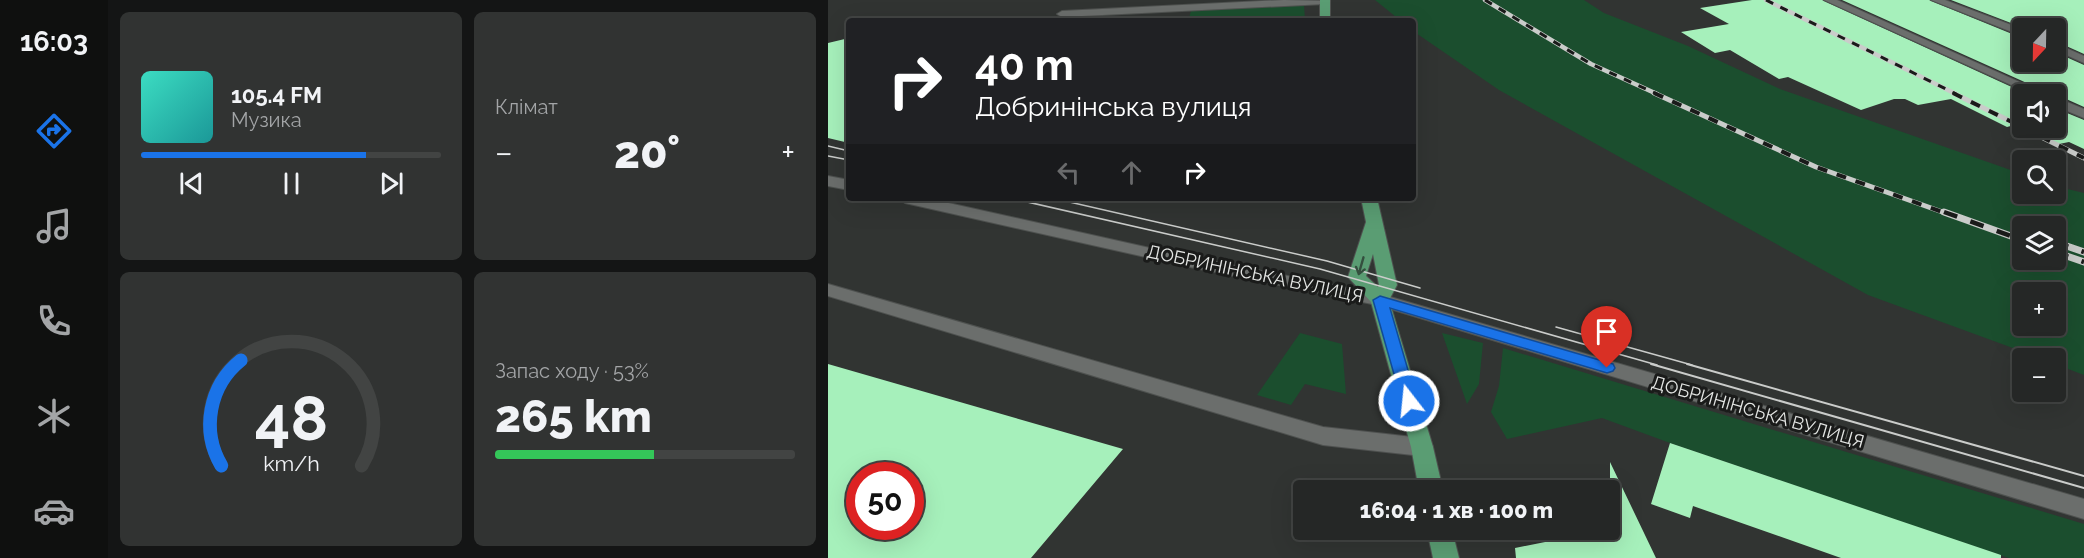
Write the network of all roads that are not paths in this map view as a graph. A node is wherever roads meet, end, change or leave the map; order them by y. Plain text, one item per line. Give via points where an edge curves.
1 (1325, 0) edge
2 (1830, 0) edge
3 (1936, 0) edge
4 (1062, 14) dead end
5 (1325, 18) edge
6 (2012, 29) edge
7 (2066, 51) edge
8 (2084, 60) edge
9 (2018, 84) edge
10 (2066, 106) edge
11 (2084, 114) edge
12 (828, 181) edge
13 (846, 185) edge
14 (918, 201) edge
15 (1370, 201) edge
16 (1373, 222) junction
17 (828, 290) edge
18 (1380, 300) junction
19 (1422, 447) junction
20 (1429, 480) edge
21 (2084, 508) edge
22 (1442, 540) edge
23 (1446, 558) edge

1 - 4 street
1 - 5 main road
2 - 9 street
3 - 6 street
7 - 8 street
10 - 11 street
12 - 13 street
14 - 18 street, ДОБРИНІНСЬКА ВУЛИЦЯ
15 - 16 main road
16 - 18 main road via 1388,285
16 -> 18 main road via 1357,278
17 - 19 street via 1323,436
18 - 19 main road
18 - 21 street, ДОБРИНІНСЬКА ВУЛИЦЯ
19 - 20 main road
22 - 23 main road

